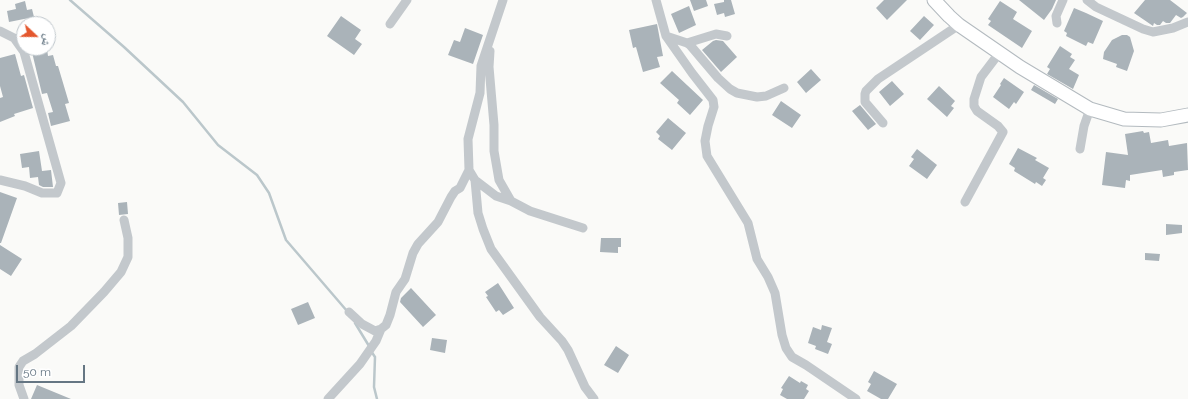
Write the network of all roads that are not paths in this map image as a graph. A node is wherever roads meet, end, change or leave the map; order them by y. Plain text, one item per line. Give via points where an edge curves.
1 (407, 0) edge
2 (503, 0) edge
3 (656, 0) edge
4 (934, 0) edge
5 (1063, 0) edge
6 (1087, 0) edge
7 (1188, 22) edge
8 (1056, 23) dead end
9 (390, 24) dead end
10 (959, 25) junction
11 (0, 31) edge
12 (666, 36) junction
13 (726, 36) dead end
14 (490, 38) junction
15 (687, 42) junction
16 (1000, 52) junction
17 (784, 88) dead end
18 (1090, 109) junction
19 (1188, 115) edge
20 (883, 123) dead end
21 (1080, 149) dead end
22 (469, 170) junction
23 (0, 180) edge
24 (475, 180) junction
25 (511, 201) junction
26 (965, 202) dead end
27 (124, 220) dead end
28 (583, 228) dead end
29 (349, 312) dead end
30 (381, 329) junction
31 (24, 399) edge
32 (328, 399) edge
33 (594, 399) edge
34 (856, 399) edge

1 - 9 street
2 - 14 street
3 - 12 street
4 - 10 street
5 - 8 street via 1056,16
6 - 7 street via 1096,7 1153,32
10 - 16 street
10 - 20 street via 878,79 866,90 865,102
11 - 23 street via 14,38 24,52 61,183 57,193 42,194 25,186
12 - 15 street
12 - 34 street via 713,100 714,107 705,141 707,156 748,223 757,259 775,293 786,348 792,357
13 - 15 street via 716,34
14 - 22 street via 481,66 480,93 468,139
14 - 25 street via 489,67 494,151 499,180
15 - 17 street via 718,78 737,93 757,97
16 - 18 street
16 - 26 street via 981,77 974,106 1003,132
18 - 19 street via 1124,120 1161,120
18 - 21 street
22 - 24 street
22 - 30 street via 438,222 413,253 405,278 396,292 386,325
24 - 25 street via 496,196
24 - 33 street via 478,214 490,249 540,317 562,341
25 - 28 street via 530,211
27 - 31 street via 128,238 128,257 121,272 71,326 23,361 19,367 19,385
29 - 30 street via 370,328
30 - 32 street via 360,364

